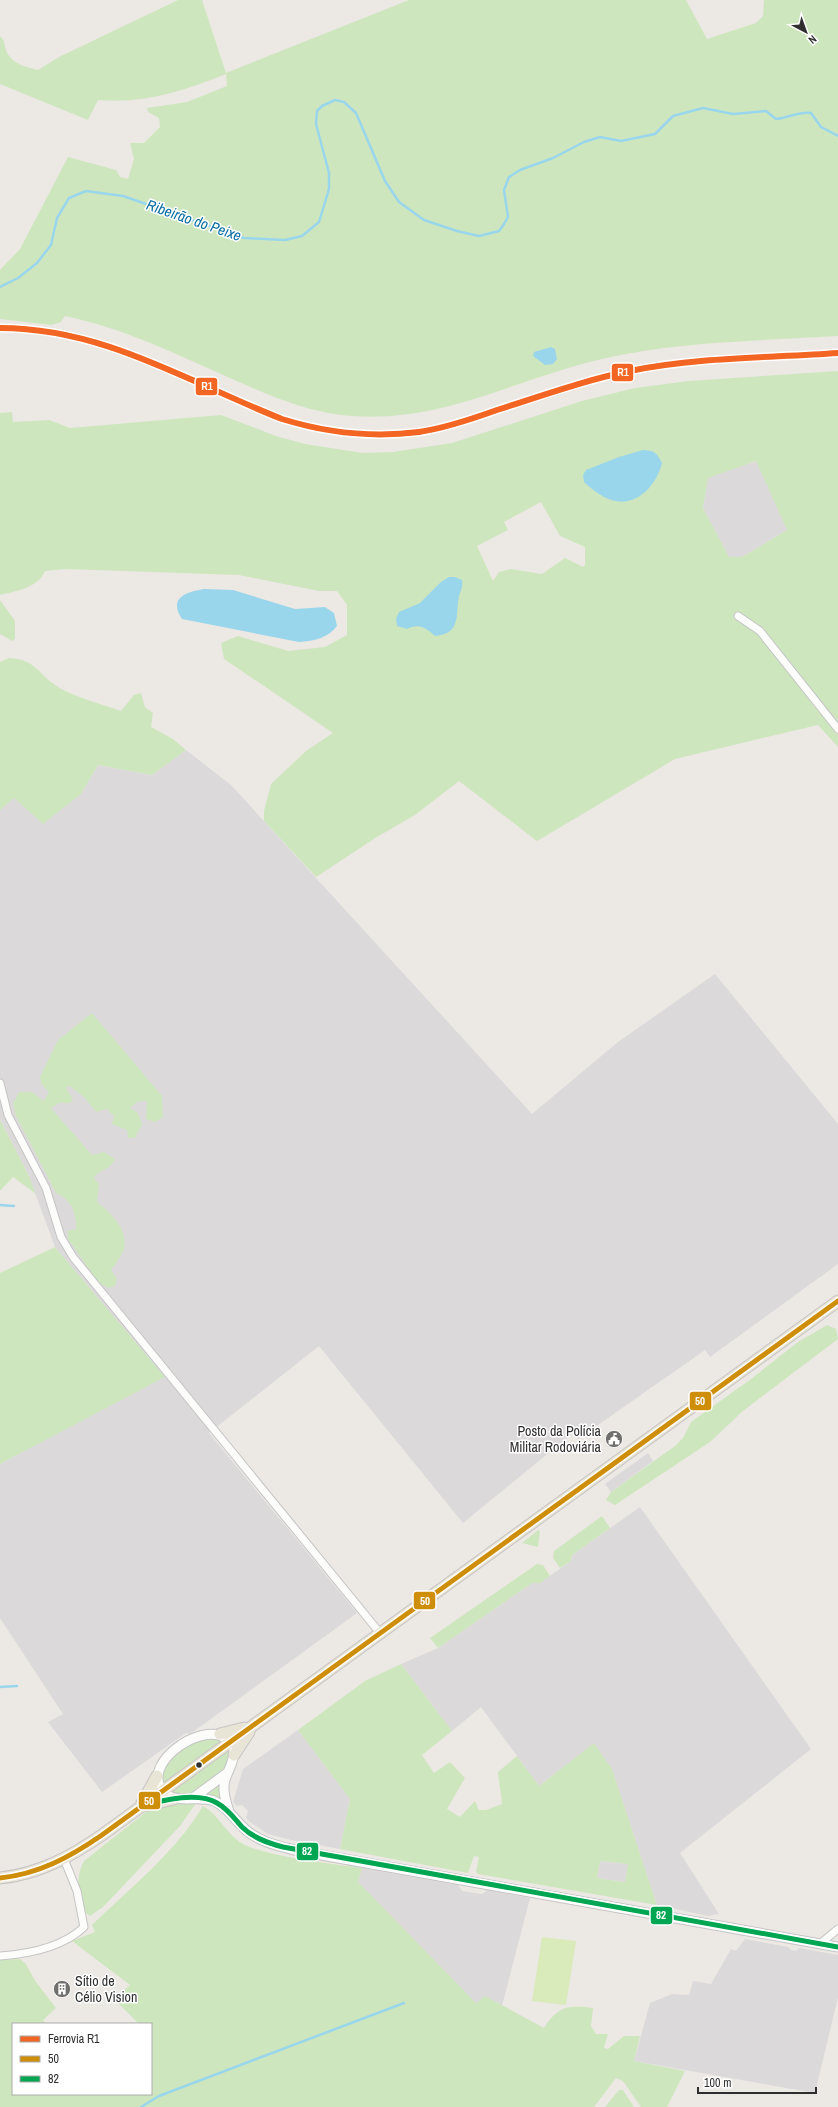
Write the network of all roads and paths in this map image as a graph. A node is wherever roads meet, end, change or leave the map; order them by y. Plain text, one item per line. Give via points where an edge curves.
1 (738, 616) dead end
2 (838, 729) edge
3 (0, 1083) edge
4 (838, 1301) edge
5 (380, 1633) junction
6 (254, 1725) junction
7 (220, 1734) junction
8 (230, 1742) junction
9 (234, 1755) junction
10 (228, 1772) junction
11 (158, 1776) junction
12 (163, 1791) junction
13 (193, 1798) junction
14 (174, 1799) junction
15 (138, 1809) junction
16 (229, 1812) junction
17 (64, 1859) junction
18 (0, 1878) edge
19 (838, 1929) edge
20 (820, 1944) junction
21 (838, 1947) edge
22 (0, 1956) edge

1 - 2 street via 760,631
3 - 5 street via 8,1115 46,1188 57,1227 70,1252 91,1281
4 - 5 main road
5 - 6 main road
6 - 7 main road
6 - 8 main road
6 - 9 main road
7 - 8 main road
7 - 11 main road via 205,1734 187,1742 165,1760
8 - 9 main road
8 - 12 main road
9 - 10 main road
10 - 13 main road
10 - 16 main road via 224,1791
11 - 12 main road
11 - 15 main road
12 - 14 main road
12 - 15 main road
13 - 14 main road
13 - 16 main road via 213,1801
14 - 15 main road
15 - 17 main road
16 - 20 main road via 253,1835 288,1848
17 - 18 main road via 31,1872
17 - 22 street via 77,1891 84,1927 74,1936 34,1951
19 - 20 street
20 - 21 main road

